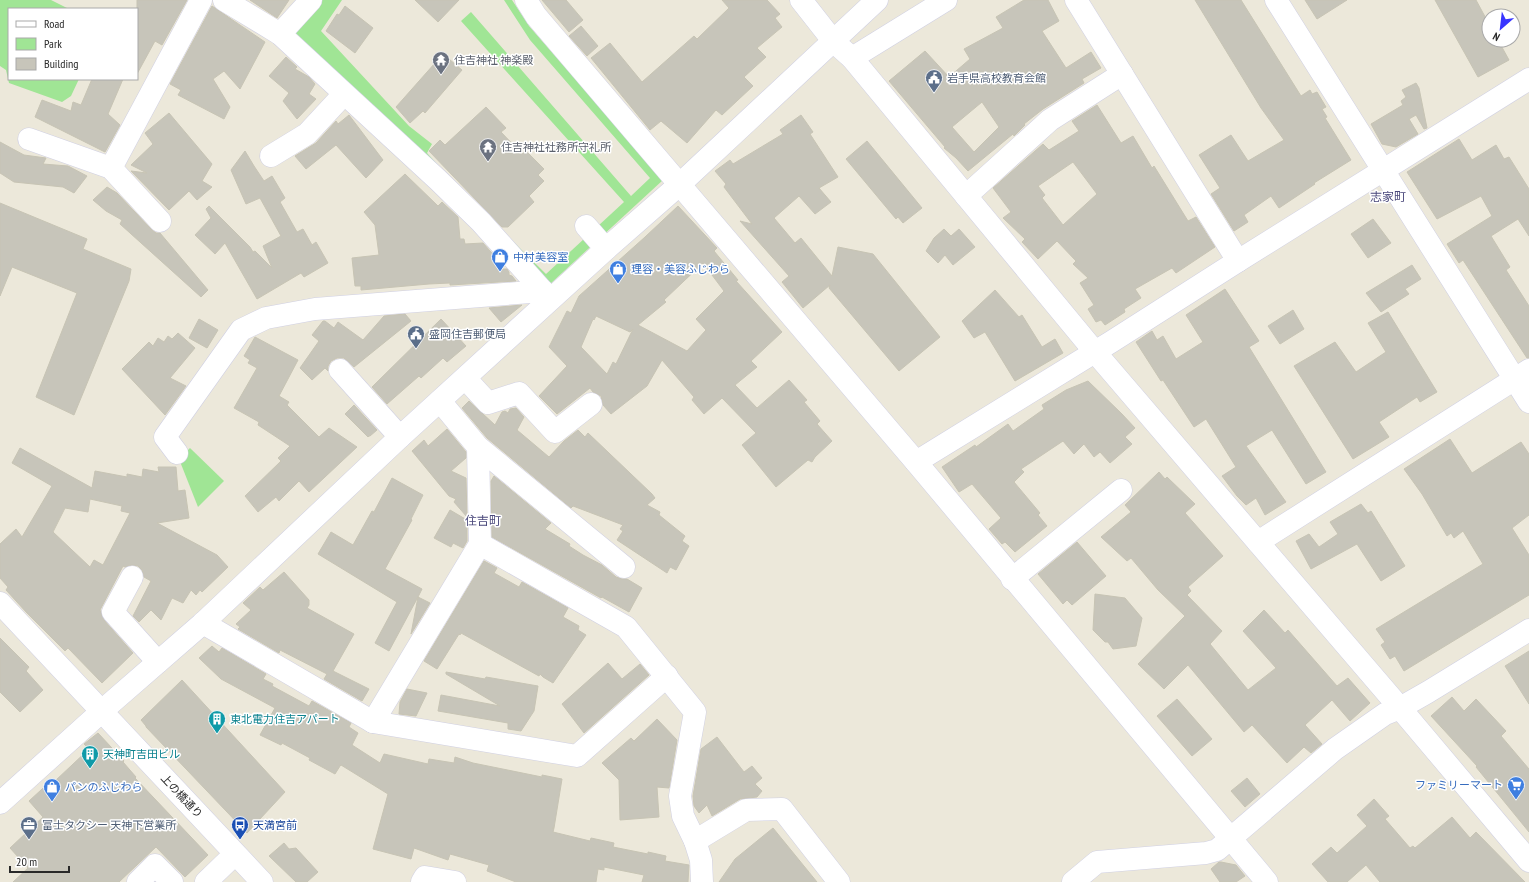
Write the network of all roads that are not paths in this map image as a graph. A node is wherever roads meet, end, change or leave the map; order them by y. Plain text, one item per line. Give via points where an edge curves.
1 (201, 0) edge
2 (224, 0) edge
3 (311, 0) edge
4 (526, 0) edge
5 (801, 0) edge
6 (877, 0) edge
7 (946, 0) edge
8 (1076, 0) edge
9 (1276, 0) edge
10 (280, 34) junction
11 (834, 42) junction
12 (852, 58) junction
13 (1122, 74) junction
14 (1529, 79) edge
15 (344, 94) junction
16 (29, 139) dead end
17 (271, 156) dead end
18 (111, 168) junction
19 (1384, 170) junction
20 (680, 185) junction
21 (966, 196) junction
22 (160, 221) dead end
23 (586, 226) dead end
24 (606, 249) junction
25 (1238, 261) junction
26 (547, 295) junction
27 (1095, 352) junction
28 (340, 370) dead end
29 (1522, 374) edge
30 (465, 378) junction
31 (440, 401) junction
32 (1529, 402) edge
33 (591, 404) dead end
34 (400, 437) junction
35 (478, 447) junction
36 (177, 453) dead end
37 (916, 462) junction
38 (1121, 490) dead end
39 (1258, 542) junction
40 (480, 544) junction
41 (624, 567) dead end
42 (132, 577) dead end
43 (1012, 578) junction
44 (0, 603) edge
45 (203, 623) junction
46 (1529, 630) edge
47 (158, 662) junction
48 (667, 676) junction
49 (1400, 708) junction
50 (102, 711) junction
51 (373, 722) junction
52 (0, 804) edge
53 (1230, 838) junction
54 (695, 841) junction
55 (235, 854) junction
56 (1529, 861) edge
57 (1082, 879) edge
58 (138, 882) edge
59 (172, 882) edge
60 (206, 882) edge
61 (262, 882) edge
62 (422, 882) edge
63 (455, 882) edge
64 (702, 882) edge
65 (839, 882) edge
66 (1267, 882) edge

1 - 18 street
2 - 10 street
3 - 10 street
4 - 20 street via 536,16
5 - 11 street
6 - 11 street
7 - 12 street
8 - 13 street
9 - 19 street
10 - 15 street
11 - 12 street
11 - 20 street
12 - 21 street
13 - 21 street via 1050,120
13 - 25 street
14 - 19 street
15 - 17 street via 307,134
15 - 26 street via 481,222
16 - 18 street
18 - 22 street
19 - 25 street
19 - 29 street
20 - 24 street
20 - 37 street
21 - 27 street
23 - 24 street
24 - 26 street
25 - 27 street
26 - 30 street
26 - 36 street via 315,309 266,318 241,330 165,437
27 - 37 street
27 - 39 street
28 - 34 street
29 - 32 street
29 - 39 street
30 - 31 street
30 - 33 street via 488,403 519,393 555,432
31 - 34 street
31 - 35 street
34 - 45 street
35 - 40 street
35 - 41 street
37 - 43 street
38 - 43 street
39 - 49 street
40 - 48 street via 626,627
40 - 51 street
42 - 47 street via 113,612
43 - 53 street
44 - 50 street, 上の橋通り
45 - 47 street
45 - 51 street
46 - 49 street
47 - 50 street
48 - 51 street via 577,756
48 - 54 street via 695,712 680,796 683,816
49 - 53 street via 1385,714 1335,749
49 - 56 street
50 - 52 street
50 - 55 street, 上の橋通り
53 - 57 street via 1217,850 1206,853 1097,862
53 - 66 street
54 - 64 street via 701,860
54 - 65 street via 746,810 782,809
55 - 60 street
55 - 61 street, 上の橋通り
58 - 59 street via 155,866
62 - 63 street via 425,877

